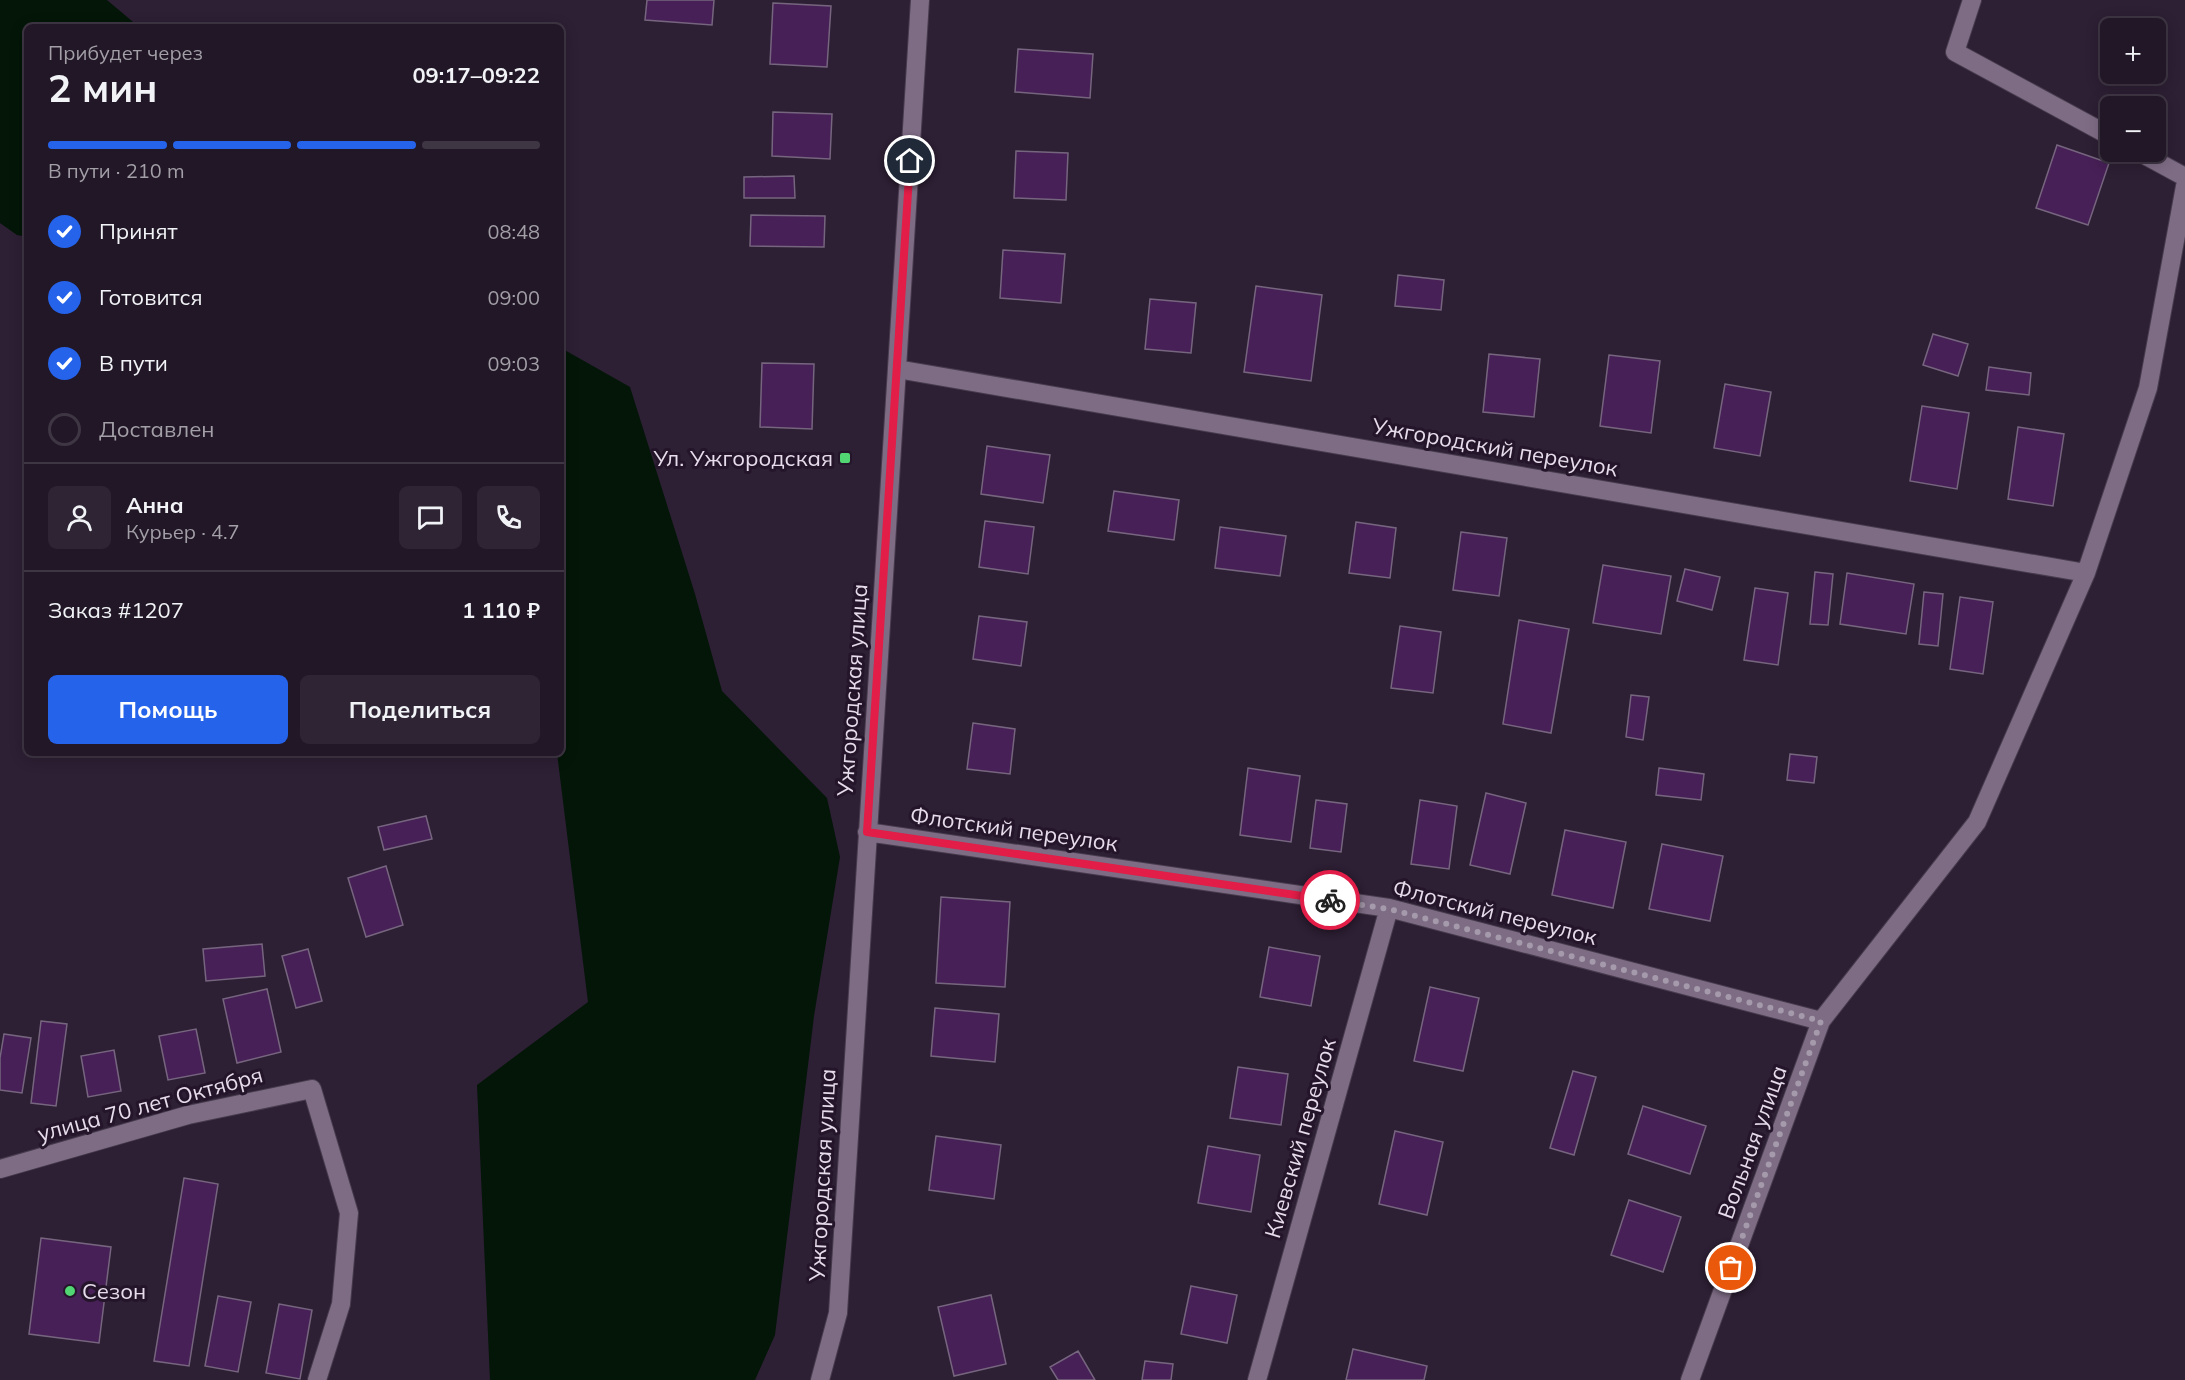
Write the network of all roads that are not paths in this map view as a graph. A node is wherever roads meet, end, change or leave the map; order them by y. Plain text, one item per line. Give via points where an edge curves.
1 (920, 0) edge
2 (1972, 0) edge
3 (2100, 131) edge
4 (2157, 162) edge
5 (2185, 177) edge
6 (2185, 186) edge
7 (897, 369) junction
8 (2086, 573) junction
9 (867, 832) junction
10 (1389, 909) junction
11 (1821, 1021) junction
12 (0, 1169) edge
13 (317, 1380) edge
14 (820, 1380) edge
15 (1257, 1380) edge
16 (1690, 1380) edge

1 - 7 street, Ужгородская улица
2 - 3 street via 1955,52
4 - 5 street
6 - 8 street, Вольная улица via 2148,388
7 - 8 street, Ужгородский переулок
7 - 9 street, Ужгородская улица
8 - 11 street, Вольная улица via 1977,822
9 - 10 street, Флотский переулок
9 - 14 street, Ужгородская улица via 838,1313
10 - 11 street, Флотский переулок
10 - 15 street, Киевский переулок
11 - 16 street, Вольная улица
12 - 13 street, улица 70 лет Октября via 188,1115 312,1089 349,1213 341,1304

